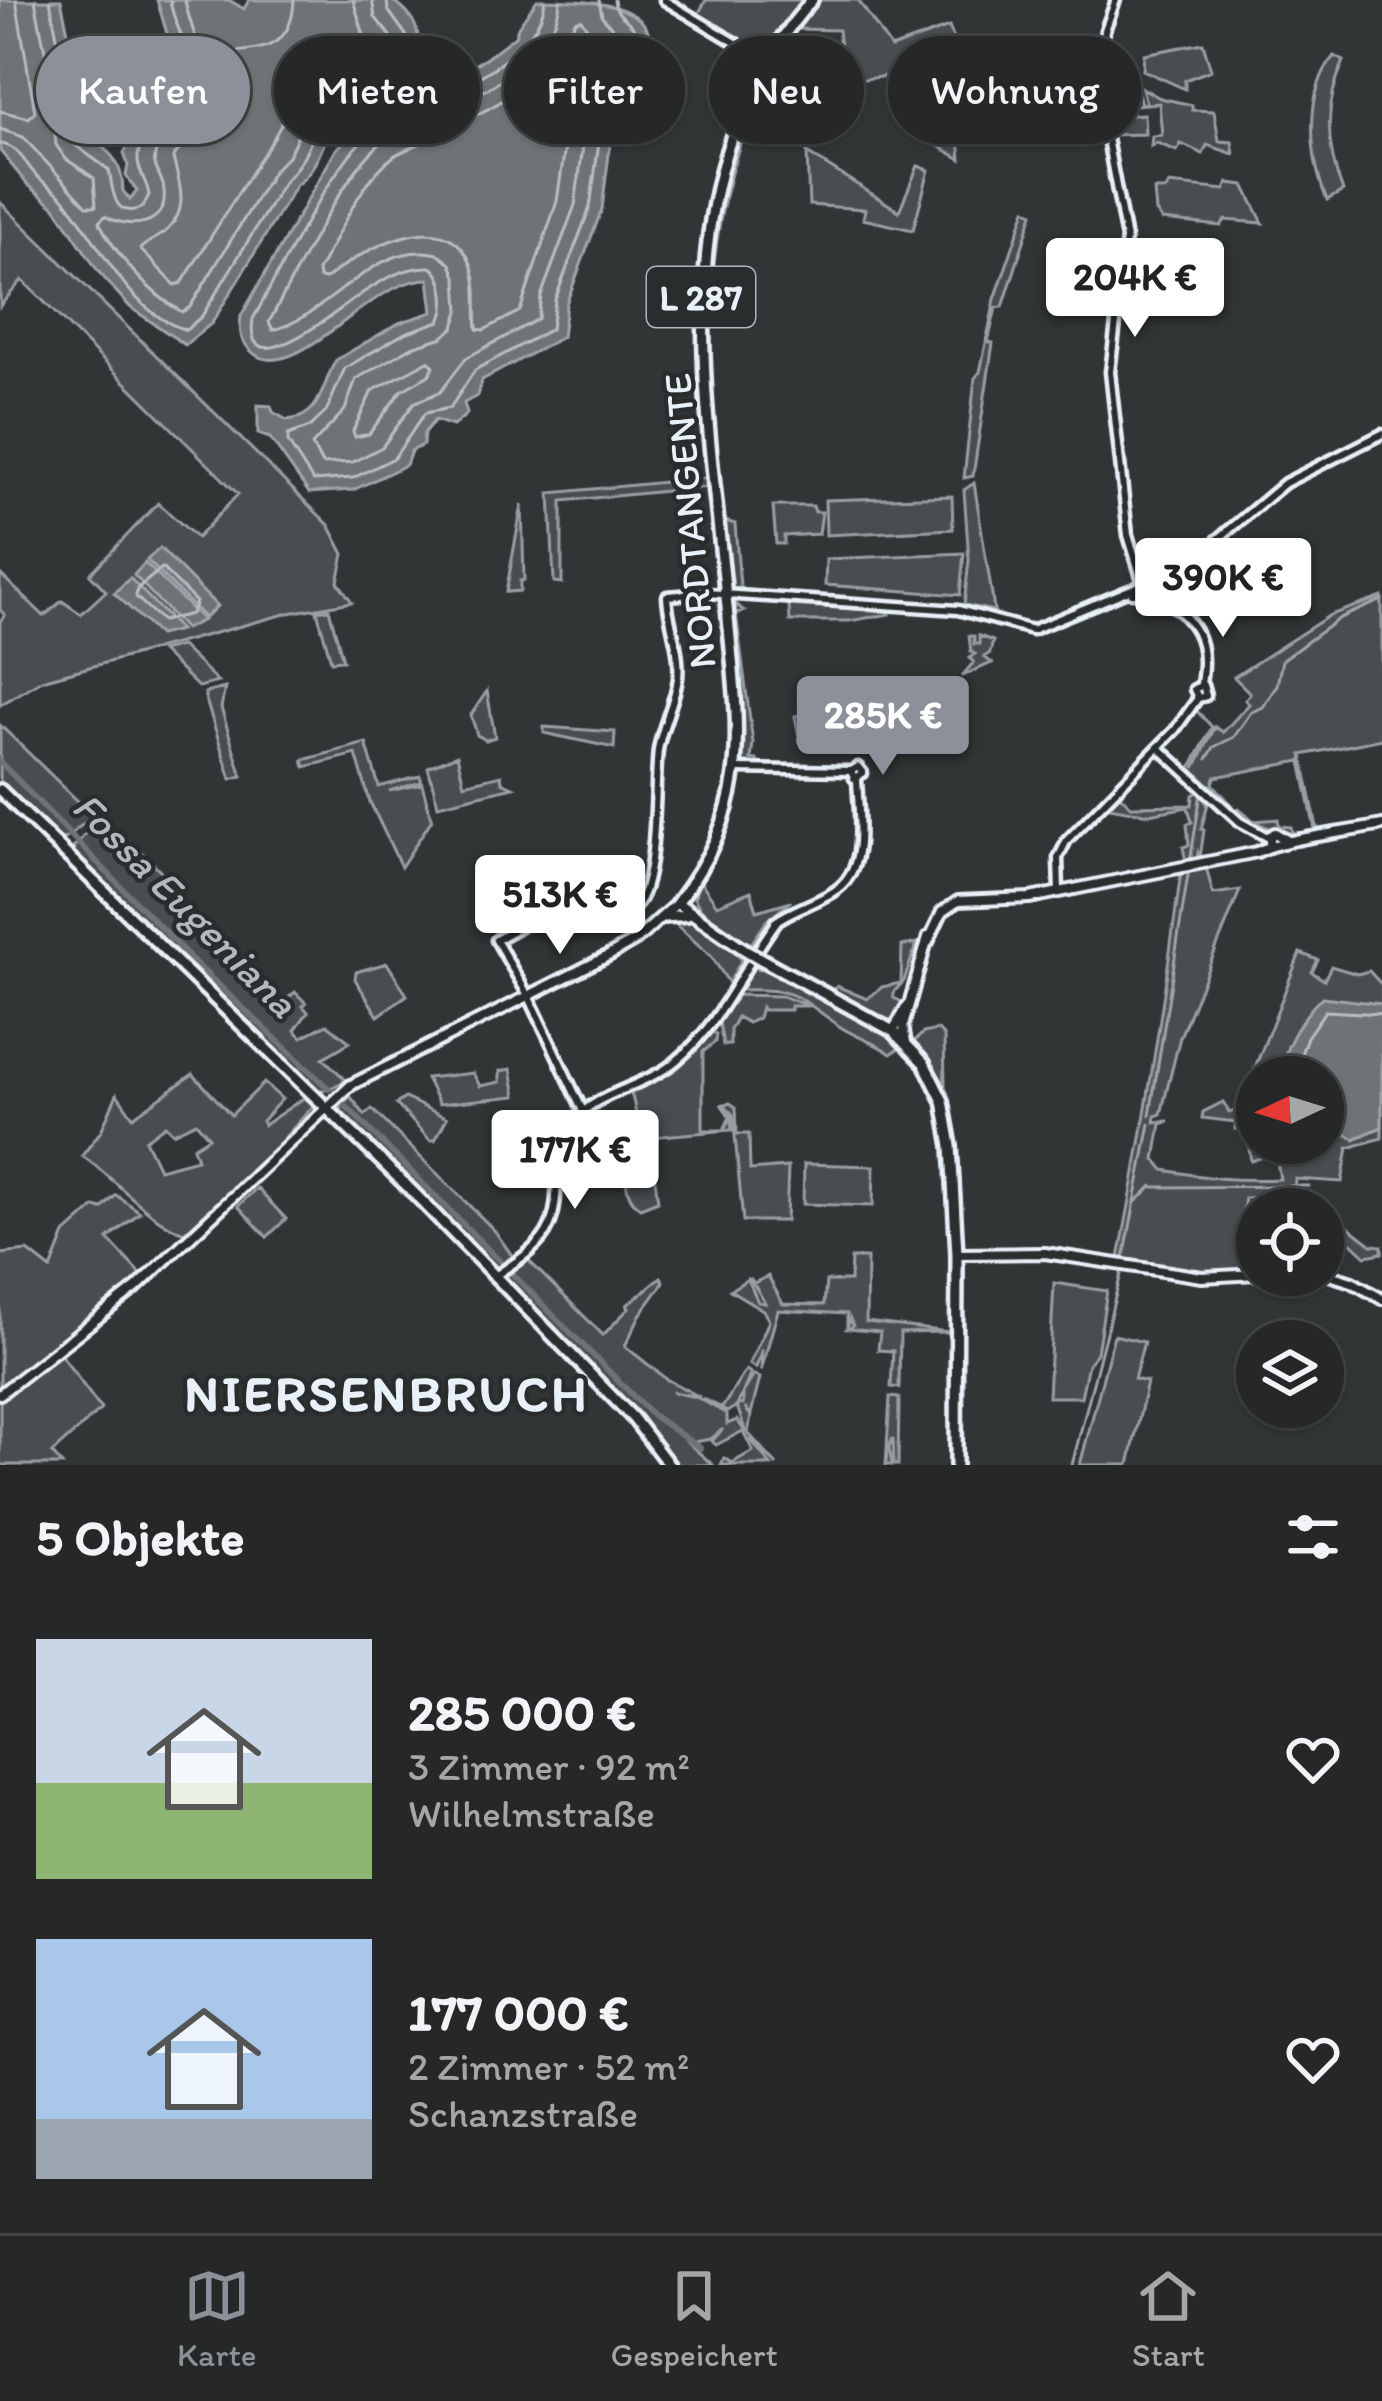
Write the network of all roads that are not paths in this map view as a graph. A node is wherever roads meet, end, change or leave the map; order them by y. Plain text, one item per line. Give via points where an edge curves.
1 (664, 0) edge
2 (812, 0) edge
3 (1116, 0) edge
4 (724, 36) edge
5 (786, 36) edge
6 (730, 144) edge
7 (1382, 434) edge
8 (1148, 585) junction
9 (726, 595) junction
10 (1158, 747) junction
11 (736, 769) junction
12 (0, 790) edge
13 (1382, 825) edge
14 (1274, 839) junction
15 (689, 888) junction
16 (1059, 892) junction
17 (678, 901) junction
18 (693, 915) junction
19 (664, 917) junction
20 (529, 997) junction
21 (902, 1020) junction
22 (880, 1022) junction
23 (892, 1031) junction
24 (906, 1043) junction
25 (327, 1106) junction
26 (583, 1112) junction
27 (957, 1254) junction
28 (499, 1274) junction
29 (1236, 1275) edge
30 (1344, 1280) edge
31 (1382, 1299) edge
32 (0, 1394) edge
33 (669, 1465) edge
34 (954, 1465) edge

1 - 4 street
2 - 5 main road, NORDTANGENTE / L 287
3 - 8 street via 1098,91 1126,239 1110,372 1131,549
6 - 9 main road, NORDTANGENTE / L 287 via 703,262
7 - 8 street via 1285,483
8 - 9 street via 1032,630 958,610
8 - 10 street via 1197,630 1208,694
9 - 11 main road, NORDTANGENTE / L 287
9 - 20 street via 666,599 678,680 658,748 641,898 621,912 540,915 496,940
10 - 14 street
10 - 16 street via 1067,840 1058,858
11 - 15 main road, NORDTANGENTE / L 287 via 721,833
11 - 26 street via 854,775 858,856 850,878 765,932 722,1006 665,1070
12 - 25 main road
13 - 14 main road
14 - 16 main road via 1257,852
15 - 17 main road, NORDTANGENTE / L 287
15 - 18 main road
16 - 21 main road via 954,901 937,916
17 - 18 main road
17 - 19 main road
18 - 19 main road
18 - 22 main road, bridge
19 - 20 main road via 626,947
20 - 25 main road via 356,1082
20 - 26 street
21 - 22 main road
21 - 23 main road
21 - 24 main road
22 - 23 main road
23 - 24 main road
24 - 27 main road via 944,1103
25 - 28 main road
25 - 32 main road via 136,1288
26 - 28 street via 559,1146 549,1228
27 - 29 main road via 1045,1253
27 - 34 main road
28 - 33 main road
30 - 31 main road

